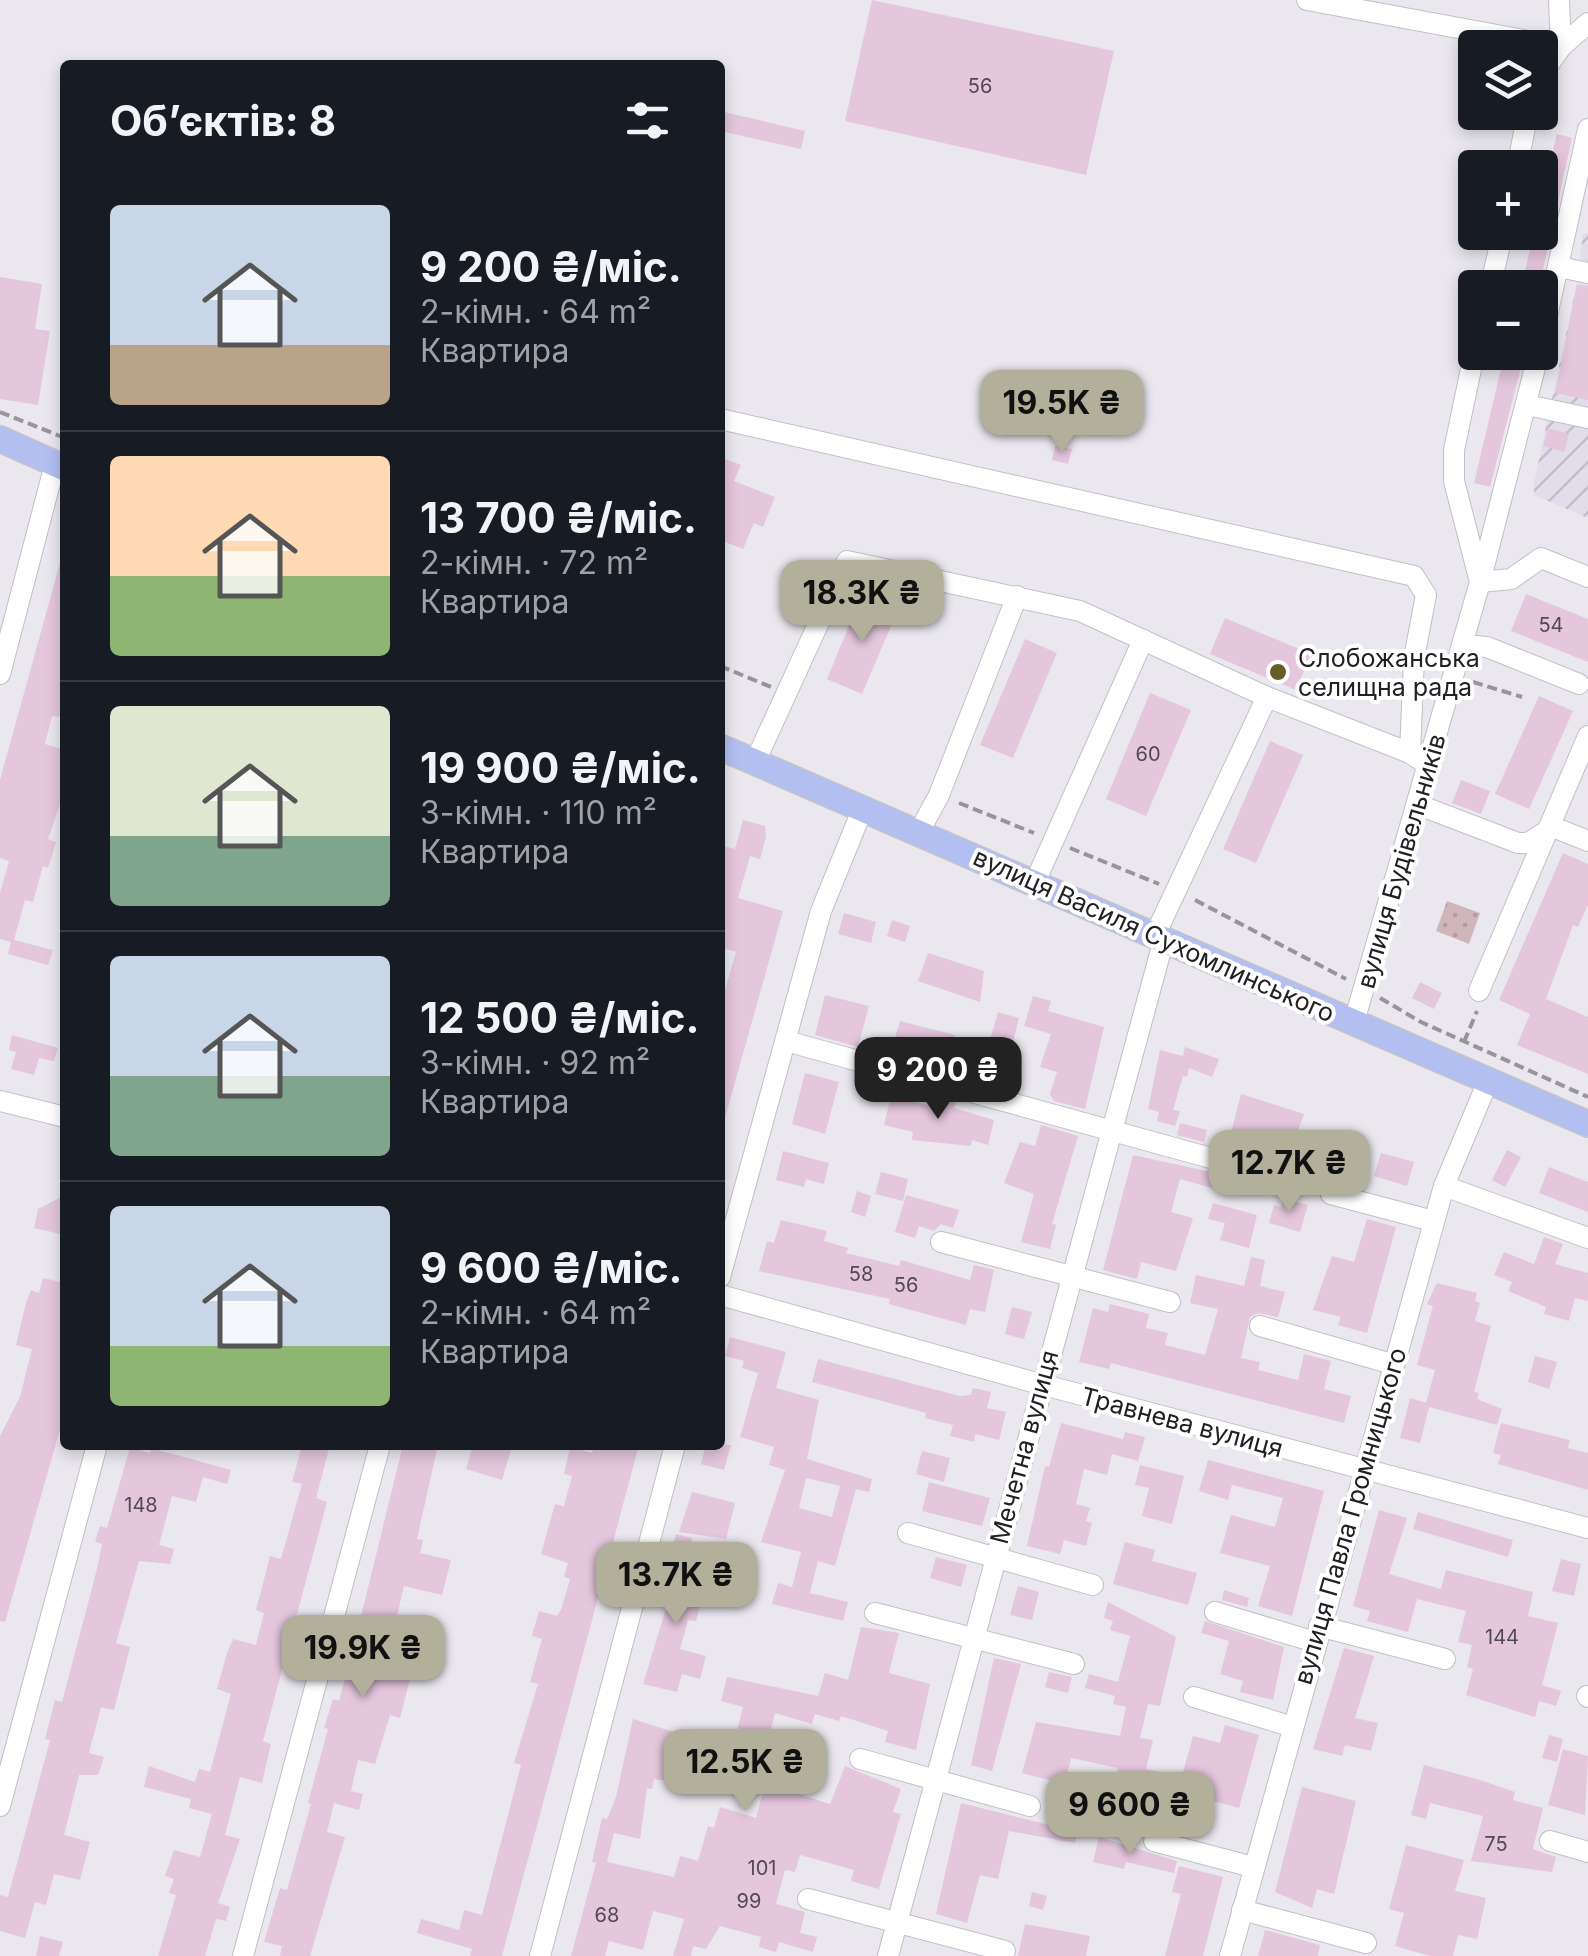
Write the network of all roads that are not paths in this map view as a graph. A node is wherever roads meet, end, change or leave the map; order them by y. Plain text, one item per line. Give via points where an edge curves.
1 (1307, 0) edge
2 (1558, 0) edge
3 (1401, 10) edge
4 (1588, 23) edge
5 (1560, 47) junction
6 (1558, 50) edge
7 (1588, 130) edge
8 (1578, 216) edge
9 (1559, 267) junction
10 (1558, 271) edge
11 (1588, 273) edge
12 (1471, 370) edge
13 (1535, 370) edge
14 (1527, 406) junction
15 (1588, 418) edge
16 (725, 419) edge
17 (0, 439) edge
18 (60, 466) edge
19 (1588, 577) edge
20 (1480, 582) junction
21 (1017, 596) junction
22 (1144, 640) junction
23 (1463, 645) junction
24 (0, 674) edge
25 (1579, 684) dead end
26 (1267, 697) junction
27 (1587, 741) edge
28 (725, 749) edge
29 (1410, 753) junction
30 (755, 762) junction
31 (1429, 766) junction
32 (1419, 804) junction
33 (863, 808) junction
34 (1552, 827) junction
35 (919, 832) junction
36 (1588, 841) edge
37 (1035, 882) junction
38 (1160, 937) junction
39 (1478, 1000) road end
40 (1354, 1022) junction
41 (786, 1040) junction
42 (1488, 1081) junction
43 (0, 1100) edge
44 (60, 1116) edge
45 (1588, 1124) edge
46 (1111, 1130) junction
47 (1218, 1160) dead end
48 (1444, 1186) junction
49 (1331, 1194) dead end
50 (1434, 1221) junction
51 (1588, 1238) edge
52 (942, 1242) dead end
53 (725, 1259) edge
54 (1070, 1276) junction
55 (725, 1296) edge
56 (1170, 1302) dead end
57 (1260, 1326) dead end
58 (1392, 1364) junction
59 (1040, 1384) junction
60 (96, 1450) edge
61 (379, 1450) edge
62 (674, 1450) edge
63 (1364, 1469) junction
64 (1588, 1528) edge
65 (908, 1533) dead end
66 (994, 1558) junction
67 (1093, 1585) dead end
68 (1215, 1612) dead end
69 (875, 1613) dead end
70 (1317, 1634) junction
71 (973, 1638) junction
72 (1444, 1659) dead end
73 (1074, 1664) dead end
74 (1194, 1697) dead end
75 (1290, 1726) junction
76 (860, 1759) dead end
77 (935, 1780) junction
78 (0, 1806) edge
79 (1030, 1806) dead end
80 (1154, 1841) dead end
81 (1550, 1841) dead end
82 (1588, 1852) edge
83 (1253, 1867) junction
84 (808, 1899) dead end
85 (1242, 1910) junction
86 (897, 1922) junction
87 (1366, 1943) dead end
88 (1005, 1951) dead end
89 (243, 1956) edge
90 (540, 1956) edge
91 (888, 1956) edge
92 (1230, 1956) edge

1 - 3 street
2 - 5 street
3 - 5 street
4 - 5 street
5 - 6 street
7 - 8 street
8 - 9 street
9 - 10 street
9 - 11 street
12 - 20 street, вулиця Будівельників via 1454,481
13 - 14 street
14 - 15 street
14 - 20 street
16 - 29 street via 1414,576 1426,594 1414,658
17 - 18 main road
18 - 24 street
19 - 20 street via 1541,558 1511,579
20 - 23 street, вулиця Будівельників
21 - 22 street via 1080,610
21 - 30 street via 846,561
21 - 35 street
22 - 26 street
22 - 37 street
23 - 25 street via 1487,646
23 - 31 street, вулиця Будівельників
26 - 29 street
26 - 38 street, Мечетна вулиця
27 - 34 street
28 - 30 main road, вулиця Василя Сухомлинського
29 - 31 street
30 - 33 main road, вулиця Василя Сухомлинського
31 - 32 street, вулиця Будівельників
32 - 34 street via 1518,842
32 - 40 street, вулиця Будівельників
33 - 35 main road, вулиця Василя Сухомлинського
33 - 41 street via 821,911
34 - 36 street
34 - 39 street
35 - 37 main road, вулиця Василя Сухомлинського
37 - 38 main road, вулиця Василя Сухомлинського
38 - 40 main road, вулиця Василя Сухомлинського
38 - 46 street, Мечетна вулиця
40 - 42 main road, вулиця Василя Сухомлинського
41 - 46 street
41 - 53 street
42 - 45 main road, вулиця Василя Сухомлинського
42 - 48 street, вулиця Павла Громницького
43 - 44 street
46 - 47 street
46 - 54 street, Мечетна вулиця
48 - 50 street, вулиця Павла Громницького
48 - 51 street
49 - 50 street
50 - 58 street, вулиця Павла Громницького
52 - 54 street
54 - 56 street
54 - 59 street, Мечетна вулиця
55 - 59 street, Травнева вулиця
57 - 58 street
58 - 63 street, вулиця Павла Громницького
59 - 63 street, Травнева вулиця
59 - 66 street, Мечетна вулиця
60 - 78 street
61 - 89 street
62 - 90 street
63 - 64 street, Травнева вулиця
63 - 70 street, вулиця Павла Громницького
65 - 66 street
66 - 67 street
66 - 71 street, Мечетна вулиця
68 - 70 street
69 - 71 street
70 - 72 street
70 - 75 street, вулиця Павла Громницького
71 - 73 street
71 - 77 street, Мечетна вулиця
74 - 75 street
75 - 83 street, вулиця Павла Громницького
76 - 77 street
77 - 79 street
77 - 86 street, Мечетна вулиця
80 - 83 street
81 - 82 street
83 - 85 street, вулиця Павла Громницького
84 - 86 street
85 - 87 street
85 - 92 street, вулиця Павла Громницького
86 - 88 street
86 - 91 street, Мечетна вулиця

